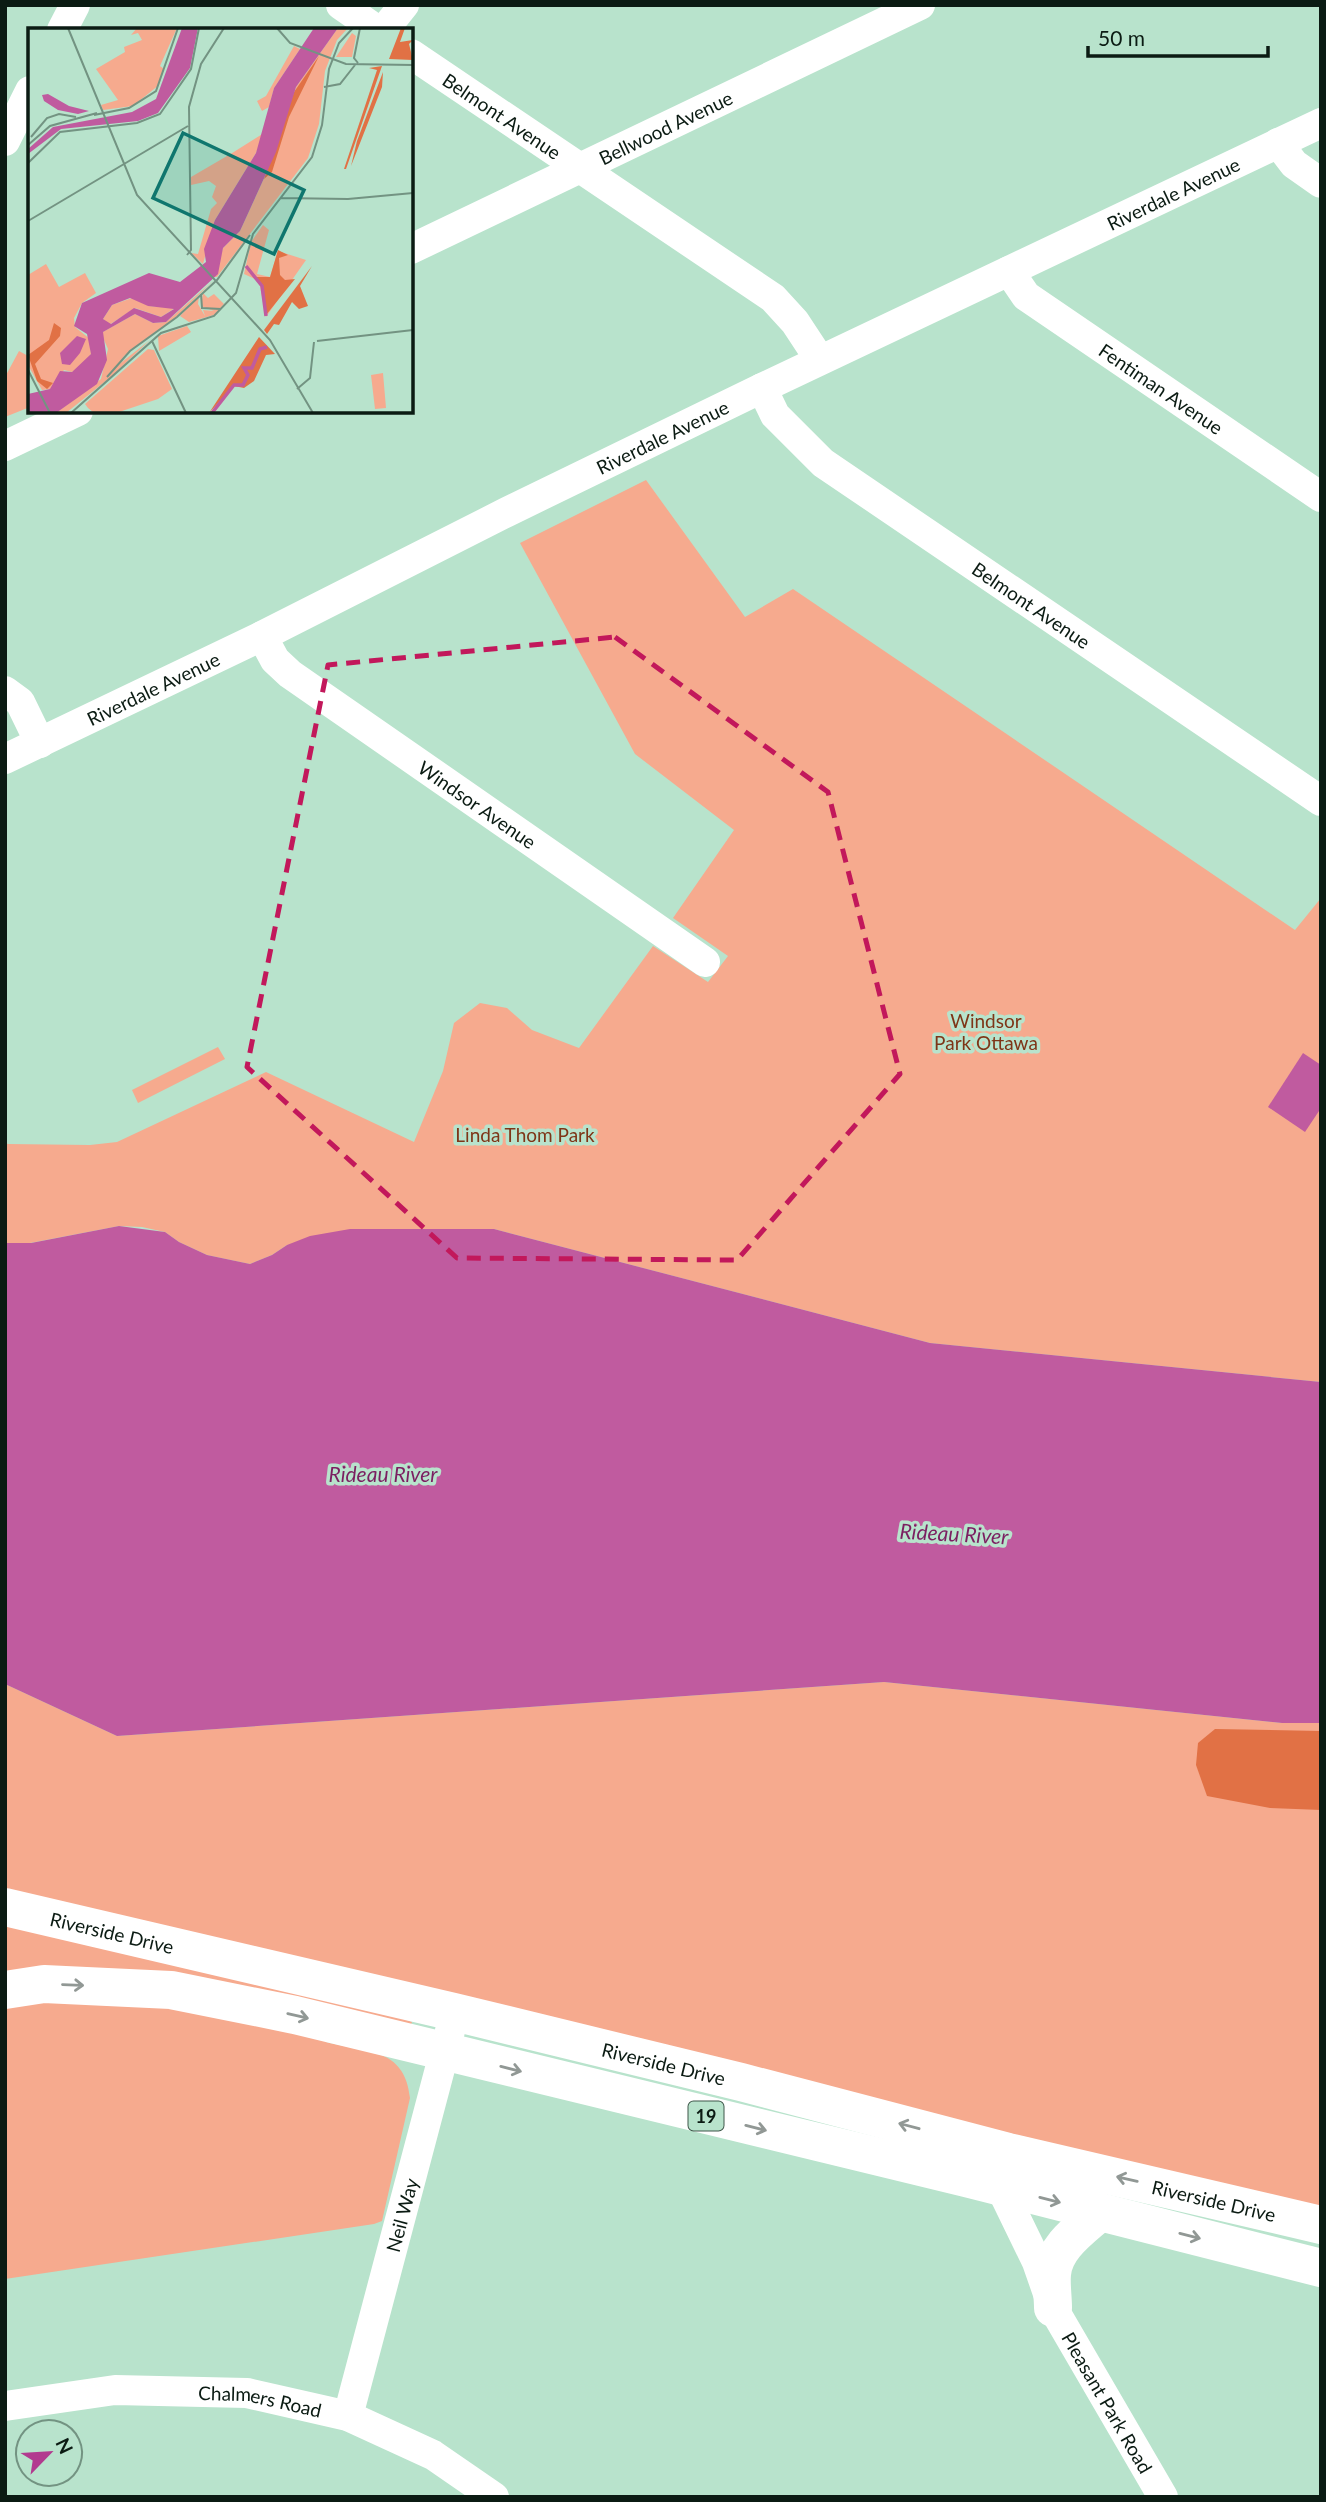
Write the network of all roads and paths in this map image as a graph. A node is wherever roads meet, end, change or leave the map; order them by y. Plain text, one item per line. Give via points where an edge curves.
1 (75, 5) edge
2 (341, 5) edge
3 (404, 5) edge
4 (920, 5) edge
5 (63, 28) edge
6 (374, 28) edge
7 (386, 28) edge
8 (413, 55) edge
9 (28, 99) edge
10 (1321, 123) edge
11 (5, 141) edge
12 (1278, 143) junction
13 (581, 168) junction
14 (1321, 183) edge
15 (413, 248) edge
16 (1009, 271) junction
17 (820, 360) junction
18 (762, 388) junction
19 (74, 413) edge
20 (5, 446) edge
21 (1321, 497) edge
22 (262, 636) junction
23 (5, 691) edge
24 (40, 743) junction
25 (5, 759) edge
26 (1321, 801) edge
27 (705, 962) dead end
28 (5, 1907) edge
29 (5, 1990) edge
30 (454, 2012) junction
31 (445, 2053) junction
32 (1005, 2170) junction
33 (1100, 2213) junction
34 (1321, 2225) edge
35 (1321, 2268) edge
36 (1053, 2308) junction
37 (5, 2406) edge
38 (348, 2416) junction
39 (494, 2497) edge
40 (1163, 2497) edge

1 - 5 street
2 - 6 street
3 - 7 street
4 - 13 street, Bellwood Avenue
8 - 13 street, Belmont Avenue
9 - 11 street
10 - 12 street, Riverdale Avenue
12 - 14 street via 1294,164
12 - 16 street, Riverdale Avenue
13 - 15 street, Bellwood Avenue
13 - 17 street, Belmont Avenue via 773,298 795,321
16 - 17 street, Riverdale Avenue
16 - 21 street, Fentiman Avenue via 1026,296
17 - 18 street, Riverdale Avenue
18 - 22 street, Riverdale Avenue
18 - 26 street, Belmont Avenue via 775,415 823,463
19 - 20 street
22 - 24 street, Riverdale Avenue
22 - 27 street, Windsor Avenue via 275,660 290,674
23 - 24 street via 19,702
24 - 25 street, Riverdale Avenue
28 - 30 main road, Riverside Drive / 19
29 -> 31 main road, Riverside Drive / 19 via 44,1984 171,1990
30 - 31 street, Neil Way
32 -> 30 main road, Riverside Drive / 19 via 755,2086
31 -> 32 main road, Riverside Drive / 19
31 - 38 street, Neil Way
32 -> 33 main road, Riverside Drive / 19
34 -> 32 main road, Riverside Drive / 19
32 - 36 street, Pleasant Park Road
33 -> 35 main road, Riverside Drive / 19
33 - 36 main road via 1056,2260
36 - 40 street, Pleasant Park Road
37 - 38 street, Chalmers Road via 115,2390 247,2393
38 - 39 street, Chalmers Road via 433,2455

